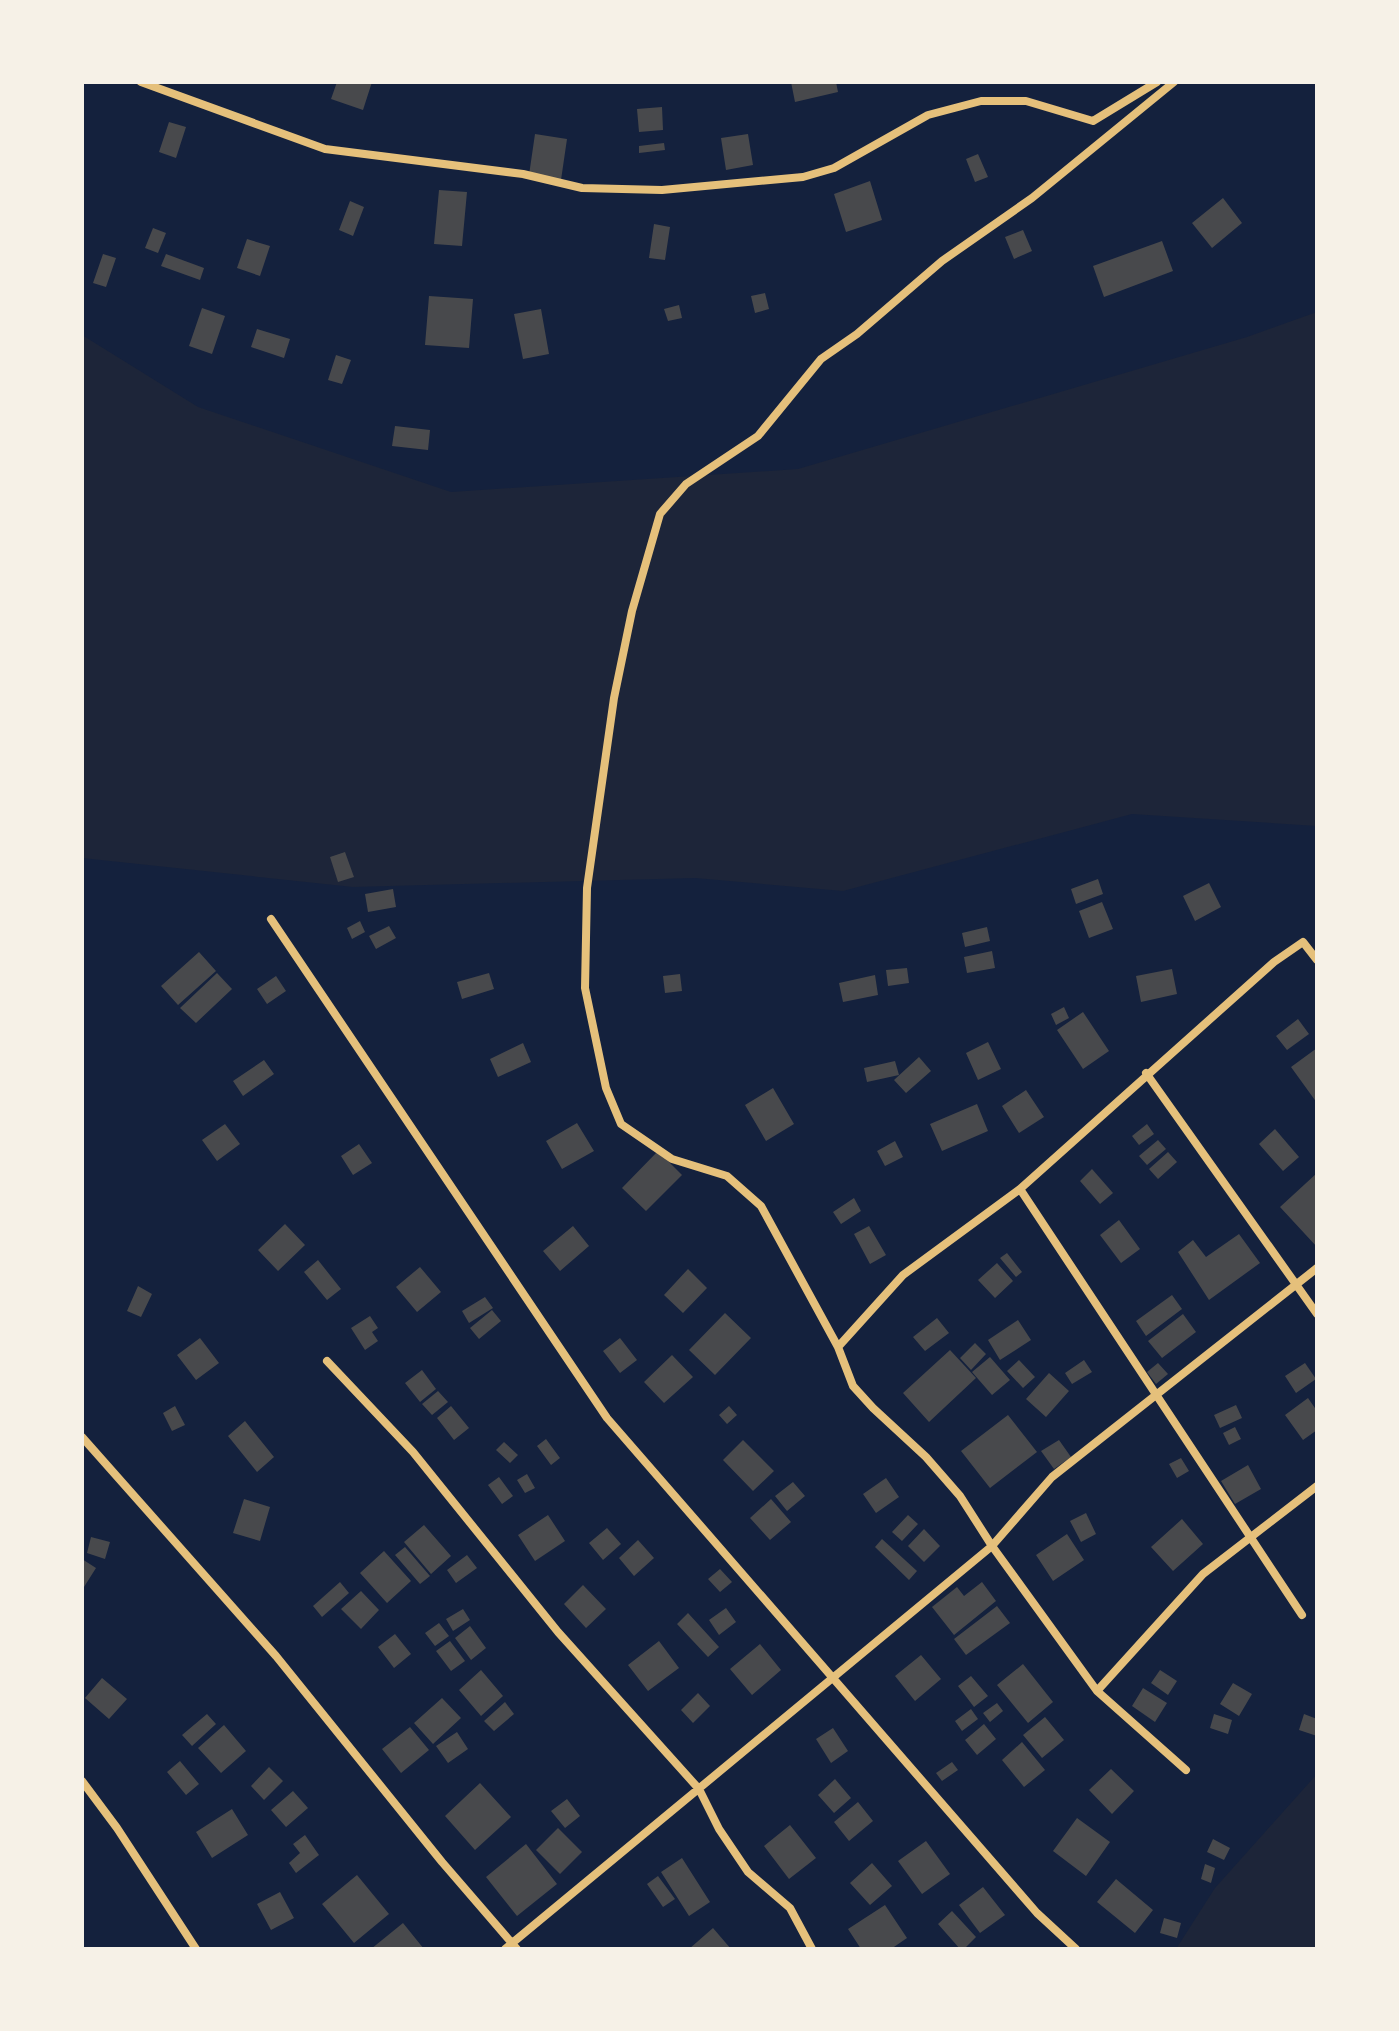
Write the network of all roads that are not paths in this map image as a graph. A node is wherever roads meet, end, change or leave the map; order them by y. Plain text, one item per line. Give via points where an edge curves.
1 (141, 82) edge
2 (1157, 82) edge
3 (1174, 82) edge
4 (271, 919) dead end
5 (1317, 960) edge
6 (1146, 1073) junction
7 (1020, 1189) junction
8 (1317, 1268) edge
9 (1294, 1286) junction
10 (1317, 1314) edge
11 (838, 1347) junction
12 (327, 1361) dead end
13 (1156, 1395) junction
14 (82, 1437) edge
15 (1317, 1486) edge
16 (1251, 1539) junction
17 (992, 1546) junction
18 (1302, 1615) dead end
19 (831, 1679) junction
20 (1097, 1691) junction
21 (1186, 1770) dead end
22 (82, 1781) edge
23 (699, 1789) junction
24 (512, 1947) edge
25 (196, 1949) edge
26 (812, 1949) edge
27 (1076, 1949) edge

1 - 2 street via 325,149 523,174 582,188 662,190 803,177 834,168 928,115 981,101 1026,101 1093,121
3 - 11 street via 821,359 758,436 686,484 660,514 632,611 587,888 585,988 606,1088 621,1124 672,1159 727,1176 761,1206
4 - 19 street via 607,1418
5 - 6 street via 1303,942
6 - 7 street
6 - 9 street
7 - 11 street via 903,1275
7 - 13 street
8 - 9 street
9 - 10 street
9 - 13 street
11 - 17 street via 853,1386 952,1486
12 - 23 street via 413,1452 558,1632
13 - 16 street
13 - 17 street via 1052,1477
14 - 24 street via 276,1656
15 - 16 street
16 - 18 street
16 - 20 street via 1203,1574
17 - 19 street
17 - 20 street
19 - 23 street
19 - 27 street via 1037,1913
20 - 21 street
22 - 25 street
23 - 24 street
23 - 26 street via 748,1872 790,1908

